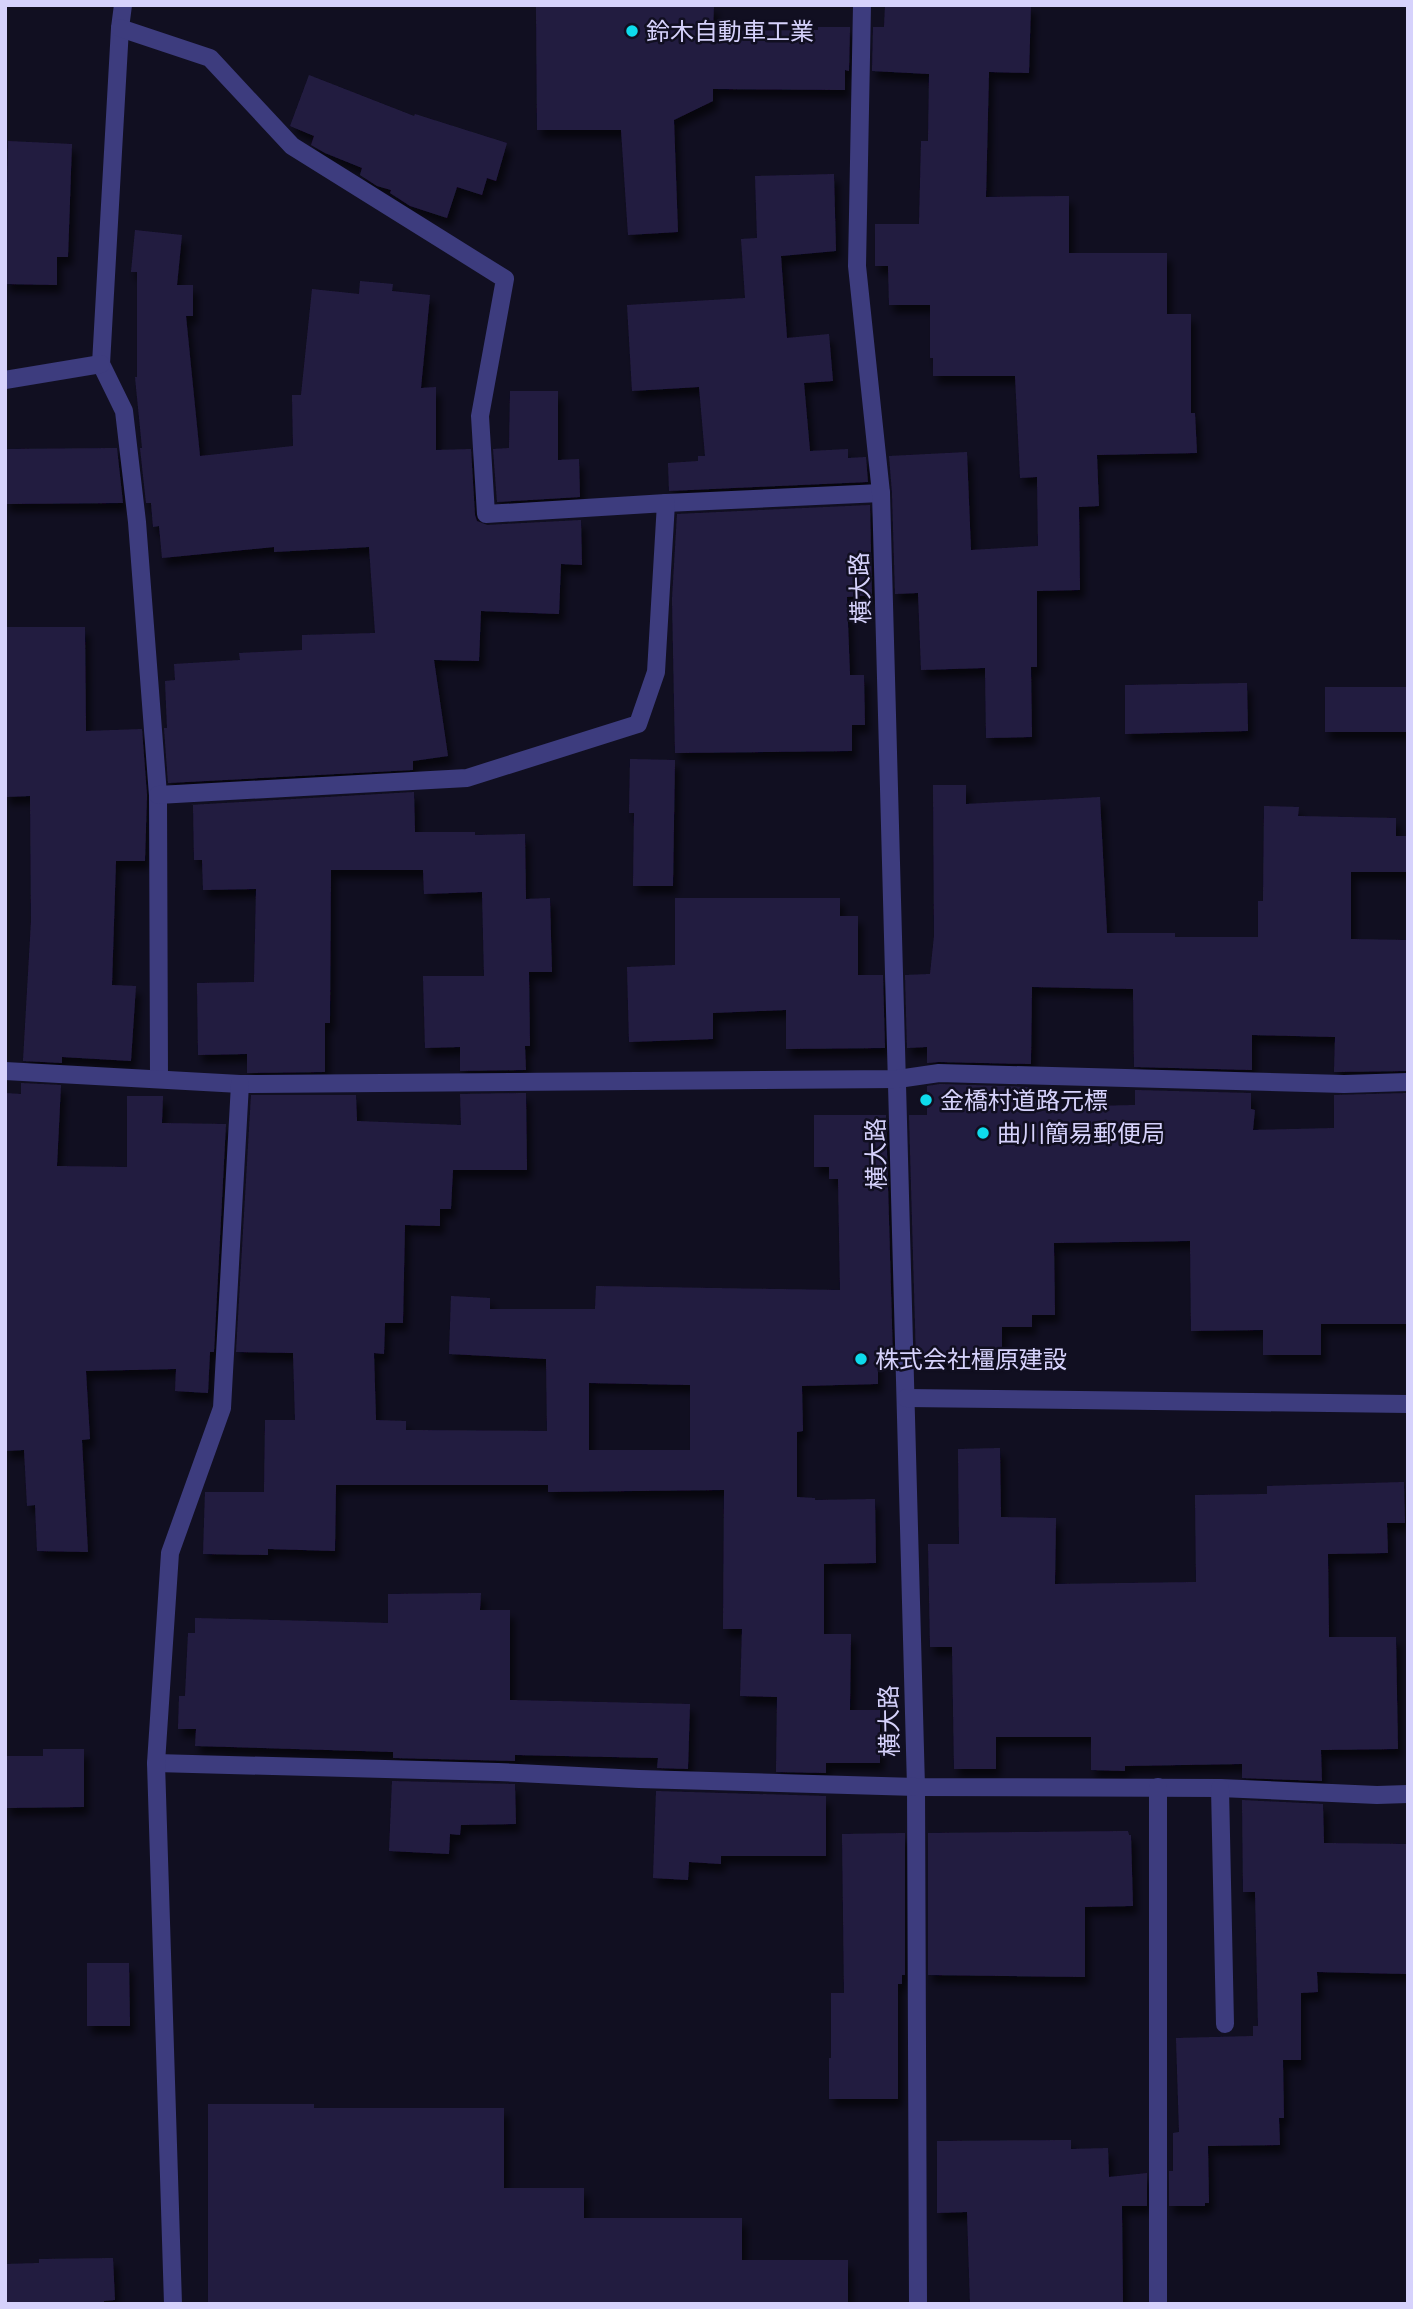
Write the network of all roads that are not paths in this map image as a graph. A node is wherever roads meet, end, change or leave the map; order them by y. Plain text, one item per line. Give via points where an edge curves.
1 (123, 5) edge
2 (862, 5) edge
3 (120, 28) junction
4 (101, 364) junction
5 (5, 380) edge
6 (881, 493) junction
7 (666, 503) junction
8 (158, 795) junction
9 (5, 1071) edge
10 (159, 1080) junction
11 (898, 1080) junction
12 (1408, 1082) edge
13 (240, 1084) junction
14 (906, 1398) junction
15 (1408, 1404) edge
16 (156, 1763) junction
17 (915, 1787) junction
18 (1158, 1787) junction
19 (1220, 1788) junction
20 (1408, 1794) edge
21 (1225, 2024) dead end
22 (173, 2304) edge
23 (918, 2304) edge
24 (1158, 2304) edge

1 - 3 street
2 - 6 street, 横大路 via 857,266
3 - 4 street
3 - 7 street via 210,58 292,146 505,279 480,416 486,514
4 - 5 street
4 - 8 street via 124,411
6 - 7 street
6 - 11 street, 横大路
7 - 8 street via 656,672 638,724 467,778
8 - 10 street
9 - 10 street
10 - 13 street
11 - 12 street via 939,1073
11 - 13 street
11 - 14 street, 横大路
13 - 16 street via 222,1408 170,1553
14 - 15 street
14 - 17 street, 横大路
16 - 17 street
16 - 22 street
17 - 18 street
17 - 23 street, 横大路
18 - 19 street
18 - 24 street
19 - 20 street
19 - 21 street

